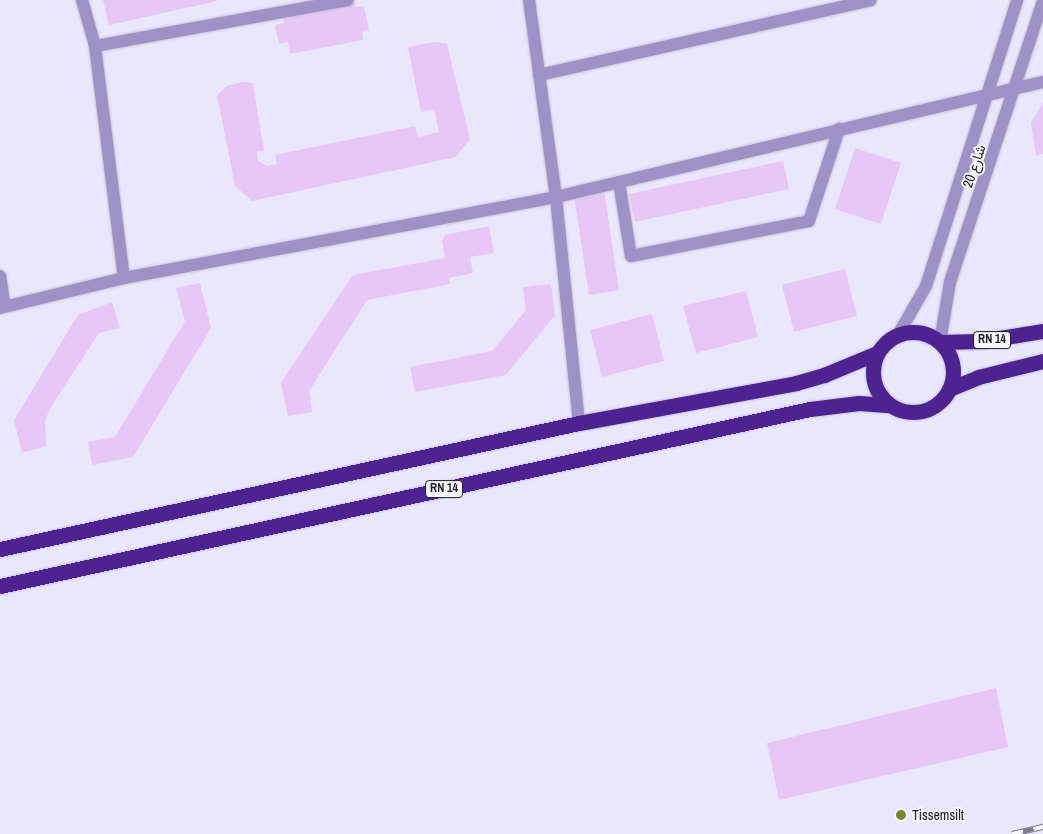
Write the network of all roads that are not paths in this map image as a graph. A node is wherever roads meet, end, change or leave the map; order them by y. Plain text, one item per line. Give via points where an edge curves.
1 (82, 0) edge
2 (348, 0) edge
3 (529, 0) edge
4 (871, 0) edge
5 (1018, 0) edge
6 (1043, 0) edge
7 (95, 46) junction
8 (539, 75) junction
9 (1043, 82) edge
10 (1016, 89) junction
11 (988, 93) junction
12 (839, 129) junction
13 (619, 182) junction
14 (556, 197) junction
15 (0, 276) edge
16 (124, 278) junction
17 (2, 307) edge
18 (1043, 330) edge
19 (899, 333) junction
20 (940, 342) junction
21 (877, 353) junction
22 (1043, 360) edge
23 (949, 389) junction
24 (890, 405) junction
25 (579, 423) junction
26 (0, 549) edge
27 (0, 586) edge

1 - 7 street
2 - 7 street
3 - 8 street
4 - 8 street
5 - 11 street, شارع 20
6 - 10 street, شارع 20
7 - 16 street
8 - 14 street
9 - 10 street
10 - 11 street
10 - 20 street, شارع 20 via 950,282
11 - 12 street
11 - 19 street, شارع 20 via 926,286
12 - 13 street
12 - 13 street via 809,221 632,256
13 - 14 street
14 - 16 street
14 - 25 street
15 - 17 street
16 - 17 street
18 - 20 highway, RN 14 via 981,341
19 - 20 highway via 925,333
19 - 21 highway via 888,339
20 - 23 highway via 951,359 954,372
21 - 24 highway via 872,374 875,388
21 - 25 highway via 824,376 796,383
22 - 23 highway, RN 14 via 978,377
23 - 24 highway via 934,407 921,412 907,412
24 - 27 highway, RN 14 via 859,403 810,409
25 - 26 highway

